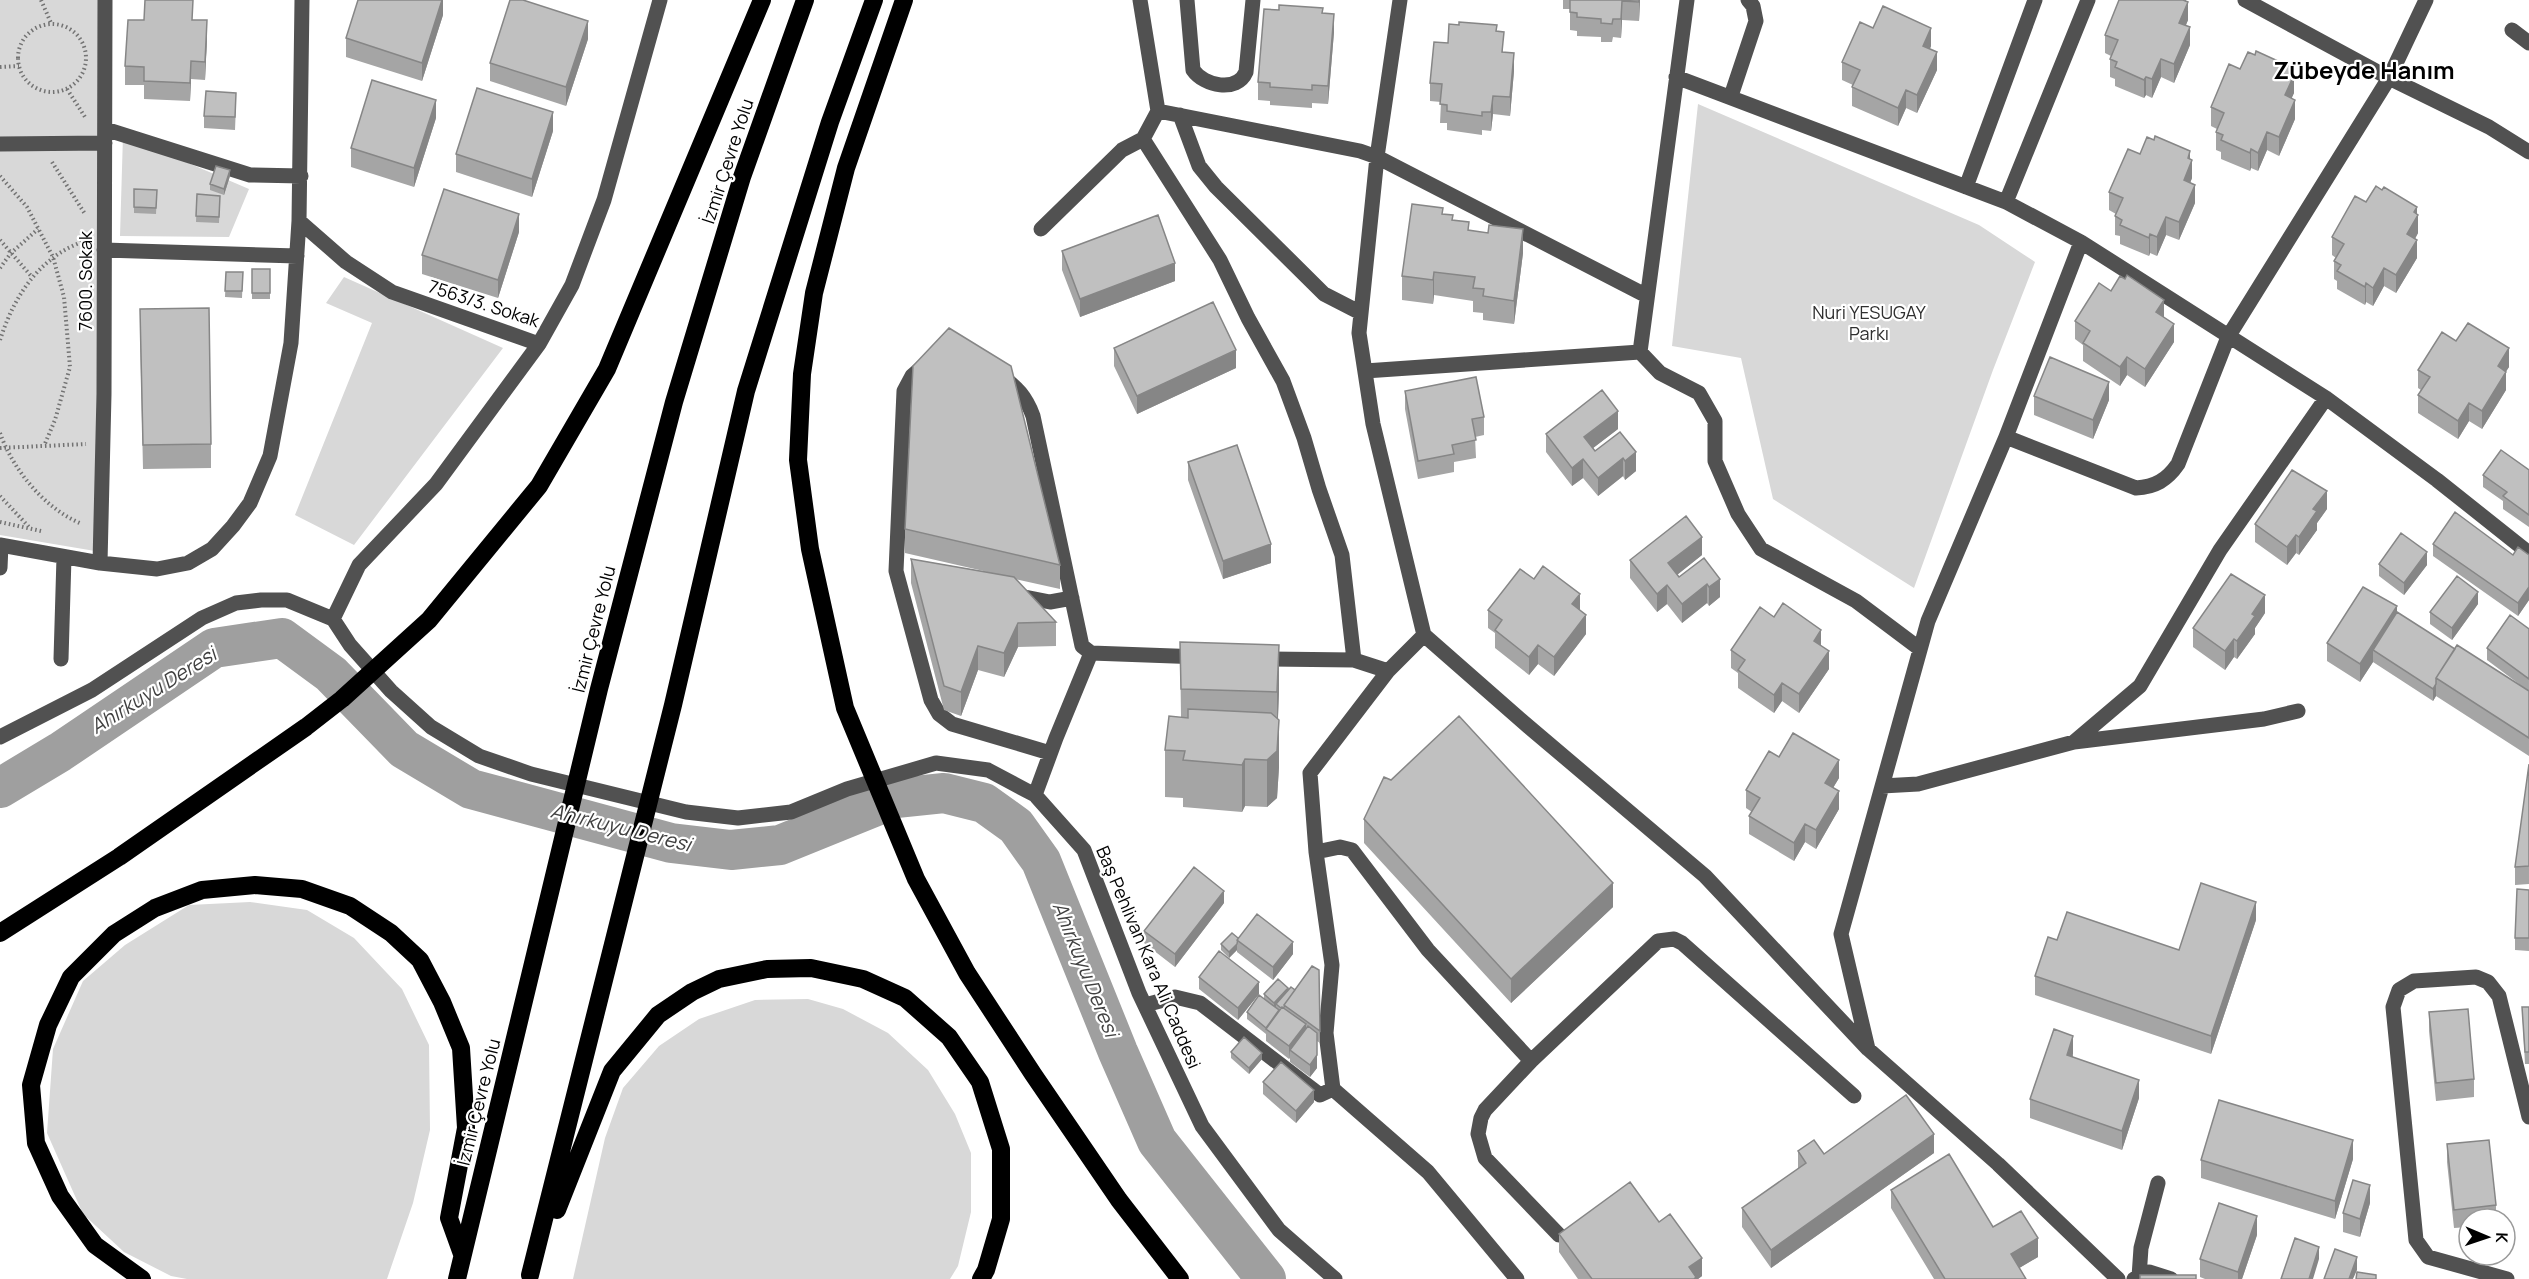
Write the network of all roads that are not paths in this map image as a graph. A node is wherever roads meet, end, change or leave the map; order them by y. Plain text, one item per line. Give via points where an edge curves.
1 (105, 0) edge
2 (302, 0) edge
3 (660, 0) edge
4 (762, 0) edge
5 (805, 0) edge
6 (874, 0) edge
7 (904, 0) edge
8 (1140, 0) edge
9 (1187, 0) edge
10 (1253, 0) edge
11 (1400, 0) edge
12 (1687, 0) edge
13 (1749, 0) edge
14 (2035, 0) edge
15 (2088, 0) edge
16 (2245, 0) edge
17 (2426, 0) edge
18 (2512, 30) dead end
19 (2529, 43) edge
20 (1676, 77) junction
21 (2389, 78) junction
22 (1731, 96) junction
23 (1158, 111) junction
24 (1180, 115) junction
25 (105, 136) junction
26 (1143, 139) junction
27 (0, 144) edge
28 (2529, 152) edge
29 (1377, 157) junction
30 (301, 176) junction
31 (1966, 187) junction
32 (2006, 202) junction
33 (299, 221) junction
34 (1041, 229) dead end
35 (2081, 242) junction
36 (104, 250) junction
37 (297, 256) junction
38 (1647, 296) junction
39 (1361, 313) junction
40 (2228, 337) junction
41 (539, 344) junction
42 (940, 352) edge
43 (1640, 352) junction
44 (989, 367) edge
45 (1365, 371) junction
46 (2326, 398) junction
47 (2006, 437) junction
48 (0, 545) edge
49 (2529, 553) edge
50 (64, 556) junction
51 (100, 563) junction
52 (0, 568) edge
53 (995, 591) edge
54 (1072, 598) junction
55 (333, 619) junction
56 (1424, 634) junction
57 (1920, 650) junction
58 (1091, 653) junction
59 (1217, 657) edge
60 (1249, 658) edge
61 (61, 659) dead end
62 (1354, 660) junction
63 (1388, 670) junction
64 (2298, 711) dead end
65 (0, 737) edge
66 (2074, 742) junction
67 (1050, 753) junction
68 (1882, 786) junction
69 (1035, 795) junction
70 (1316, 852) junction
71 (0, 933) edge
72 (1145, 1005) junction
73 (1868, 1049) junction
74 (1531, 1061) junction
75 (1334, 1089) junction
76 (1854, 1096) dead end
77 (2529, 1117) edge
78 (2158, 1183) dead end
79 (1559, 1234) edge
80 (462, 1256) junction
81 (2480, 1275) edge
82 (530, 1277) edge
83 (2136, 1278) edge
84 (142, 1279) edge
85 (457, 1279) edge
86 (981, 1279) edge
87 (1180, 1279) edge
88 (1335, 1279) edge
89 (1517, 1279) edge
90 (2118, 1279) edge
91 (2171, 1279) edge
92 (2506, 1279) edge

1 - 25 street, 7600. Sokak
2 - 30 street
3 - 41 street, 7563/3. Sokak via 604,200 572,285
4 - 71 highway via 607,369 539,486 429,620 342,699 119,857
5 - 80 highway, İzmir Çevre Yolu via 742,177 674,402 599,689
6 - 82 highway via 830,122 746,391 673,705
7 - 87 highway via 846,168 814,294 802,374 798,460 808,538 845,708 916,879 967,973 1033,1074 1119,1200
8 - 23 street
9 - 10 street via 1193,70 1208,82 1233,85 1246,72
11 - 29 street
12 - 20 street
13 - 22 street via 1756,21
14 - 31 street
15 - 32 street
16 - 21 street
17 - 21 street
18 - 19 street
20 - 22 street
20 - 38 street
21 - 28 street via 2489,127
21 - 40 street
22 - 31 street
23 - 24 street
23 - 26 street
24 - 29 street
24 - 39 street via 1199,166 1216,187 1324,294
25 - 27 street
25 - 30 street via 250,175
25 - 36 street, 7600. Sokak
26 - 34 street via 1122,150
26 - 62 street via 1221,260 1283,381 1342,555
29 - 38 street
29 - 39 street
30 - 33 street
31 - 32 street
32 - 35 street
33 - 37 street
33 - 41 street, 7563/3. Sokak via 346,262 392,292
35 - 40 street
35 - 47 street
36 - 37 street
36 - 51 street, 7600. Sokak
37 - 51 street via 291,343 270,456 250,503 212,549 188,563 157,569
38 - 43 street
39 - 45 street via 1359,333
40 - 46 street
40 - 47 street via 2178,464 2155,485 2136,488
41 - 55 street via 436,484 359,565
42 - 67 street via 912,376 904,391 902,572 931,700 939,714 952,724
43 - 45 street
43 - 57 street via 1660,373 1699,393 1715,421 1715,461 1738,514 1761,549 1856,601
44 - 54 street via 1016,386 1029,406
45 - 56 street via 1373,424
46 - 49 street
46 - 66 street via 2220,550 2140,686
47 - 57 street via 1928,621
48 - 50 street
48 - 52 street
50 - 51 street
50 - 61 street
53 - 54 street via 1050,602
54 - 58 street via 1082,646
55 - 65 street via 286,600 236,603 202,618 92,690
55 - 69 street, Baş Pehlivan Kara Ali Caddesi via 350,645 391,691 431,727 479,756 531,774 686,812 738,818 791,812 847,789 936,763 987,770
56 - 63 street
56 - 73 street via 1705,876
57 - 68 street
58 - 59 street
58 - 67 street
60 - 62 street
62 - 63 street
63 - 70 street via 1310,773
64 - 66 street via 2264,719
66 - 68 street via 1918,784
67 - 69 street
68 - 73 street via 1841,934
69 - 72 street, Baş Pehlivan Kara Ali Caddesi via 1084,850
70 - 74 street via 1340,847 1352,850 1428,950
70 - 75 street via 1332,965 1326,1033
72 - 75 street via 1175,997 1200,1003 1320,1095
72 - 88 street, Baş Pehlivan Kara Ali Caddesi via 1202,1126 1279,1230
73 - 90 street via 1998,1164
74 - 76 street via 1651,945 1674,939
74 - 79 street via 1485,1110 1479,1126 1479,1143 1485,1158
75 - 89 street via 1428,1172
77 - 81 street via 2499,996 2488,982 2476,977 2414,981 2399,990 2393,1007 2416,1240 2428,1257
78 - 83 street
80 - 84 highway via 449,1218 466,1128 461,1048 420,960 391,933 350,906 302,889 255,885 202,890 155,908 114,934 72,977 48,1025 39,1055 31,1085 36,1143 50,1175 95,1245
80 - 85 highway, İzmir Çevre Yolu
81 - 92 street
82 - 86 highway via 612,1071 658,1015 719,979 766,969 811,968 863,979 905,998 949,1037 980,1082 1001,1149 1001,1219
83 - 91 street via 2149,1272

